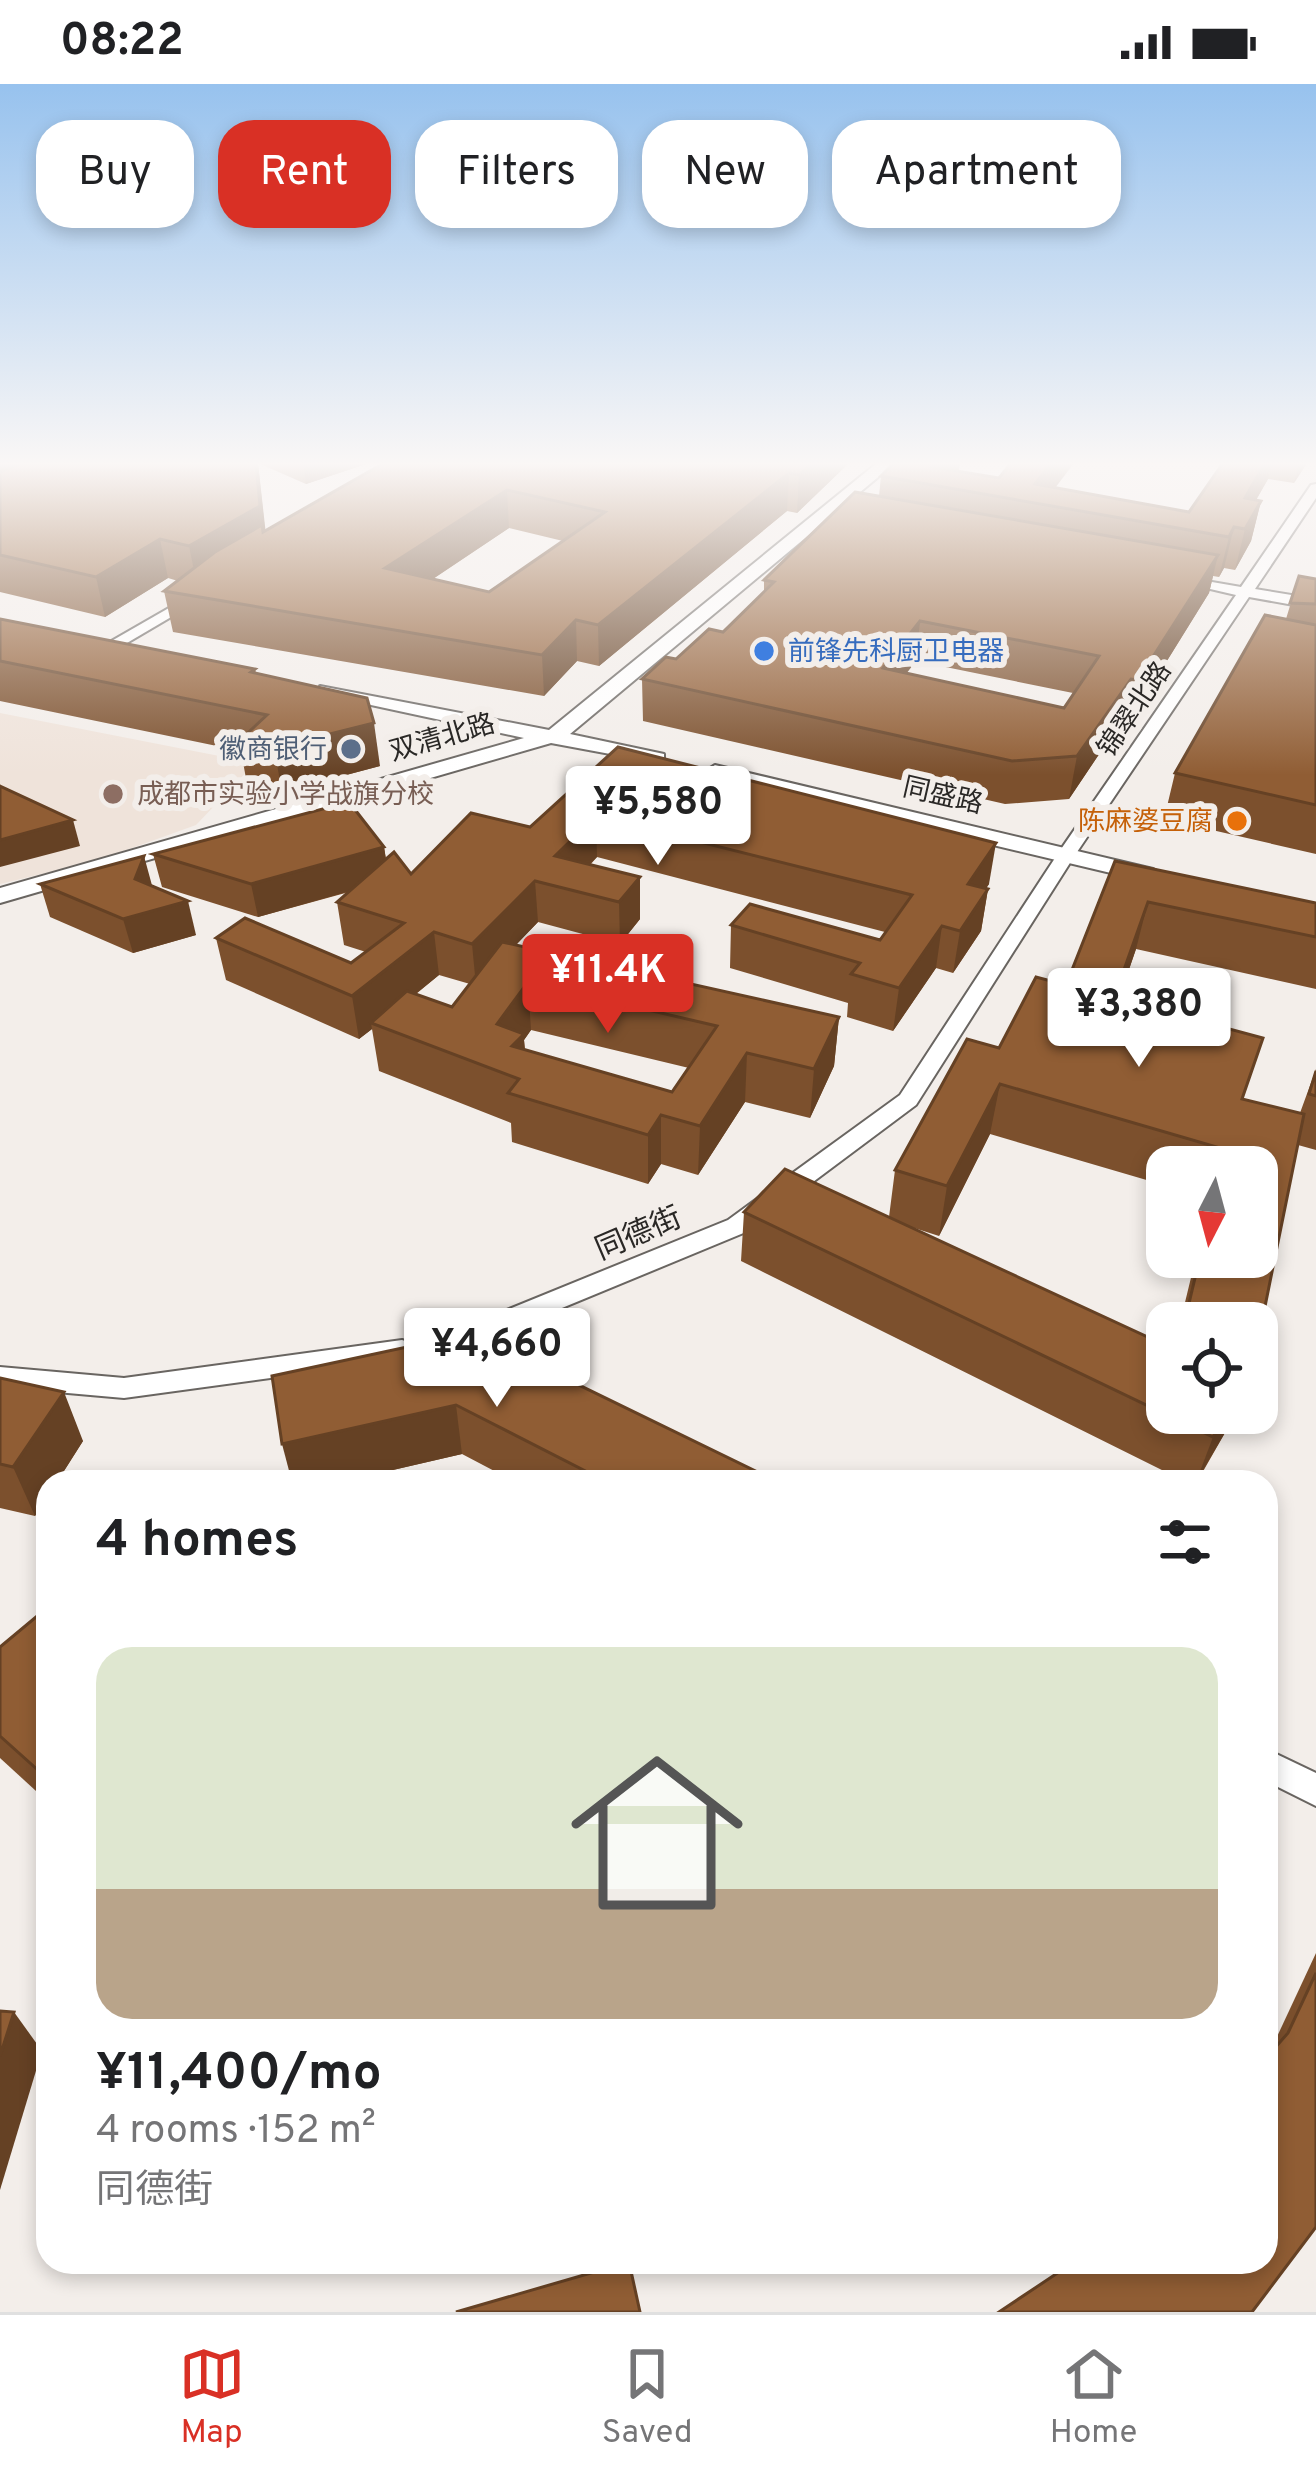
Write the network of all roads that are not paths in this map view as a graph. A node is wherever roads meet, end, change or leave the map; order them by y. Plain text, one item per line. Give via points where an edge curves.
1 (761, 567) edge
2 (1263, 567) edge
3 (1176, 580) edge
4 (207, 589) edge
5 (1246, 593) junction
6 (1316, 604) edge
7 (98, 644) joint
8 (132, 652) edge
9 (297, 684) edge
10 (556, 735) junction
11 (1066, 855) junction
12 (1180, 882) edge
13 (0, 896) edge
14 (0, 1377) edge
15 (1278, 1770) edge
16 (1316, 1790) edge

1 - 10 street
2 - 5 street, 锦翠北路
3 - 5 street
4 - 7 street
5 - 6 street
5 - 11 street, 锦翠北路
7 - 8 street
9 - 10 street, 同盛路
10 - 11 street, 同盛路
10 - 13 street, 双清北路
11 - 12 street, 同盛路
11 - 14 street, 同德街 via 908,1100 737,1226 474,1347 124,1388
15 - 16 street

